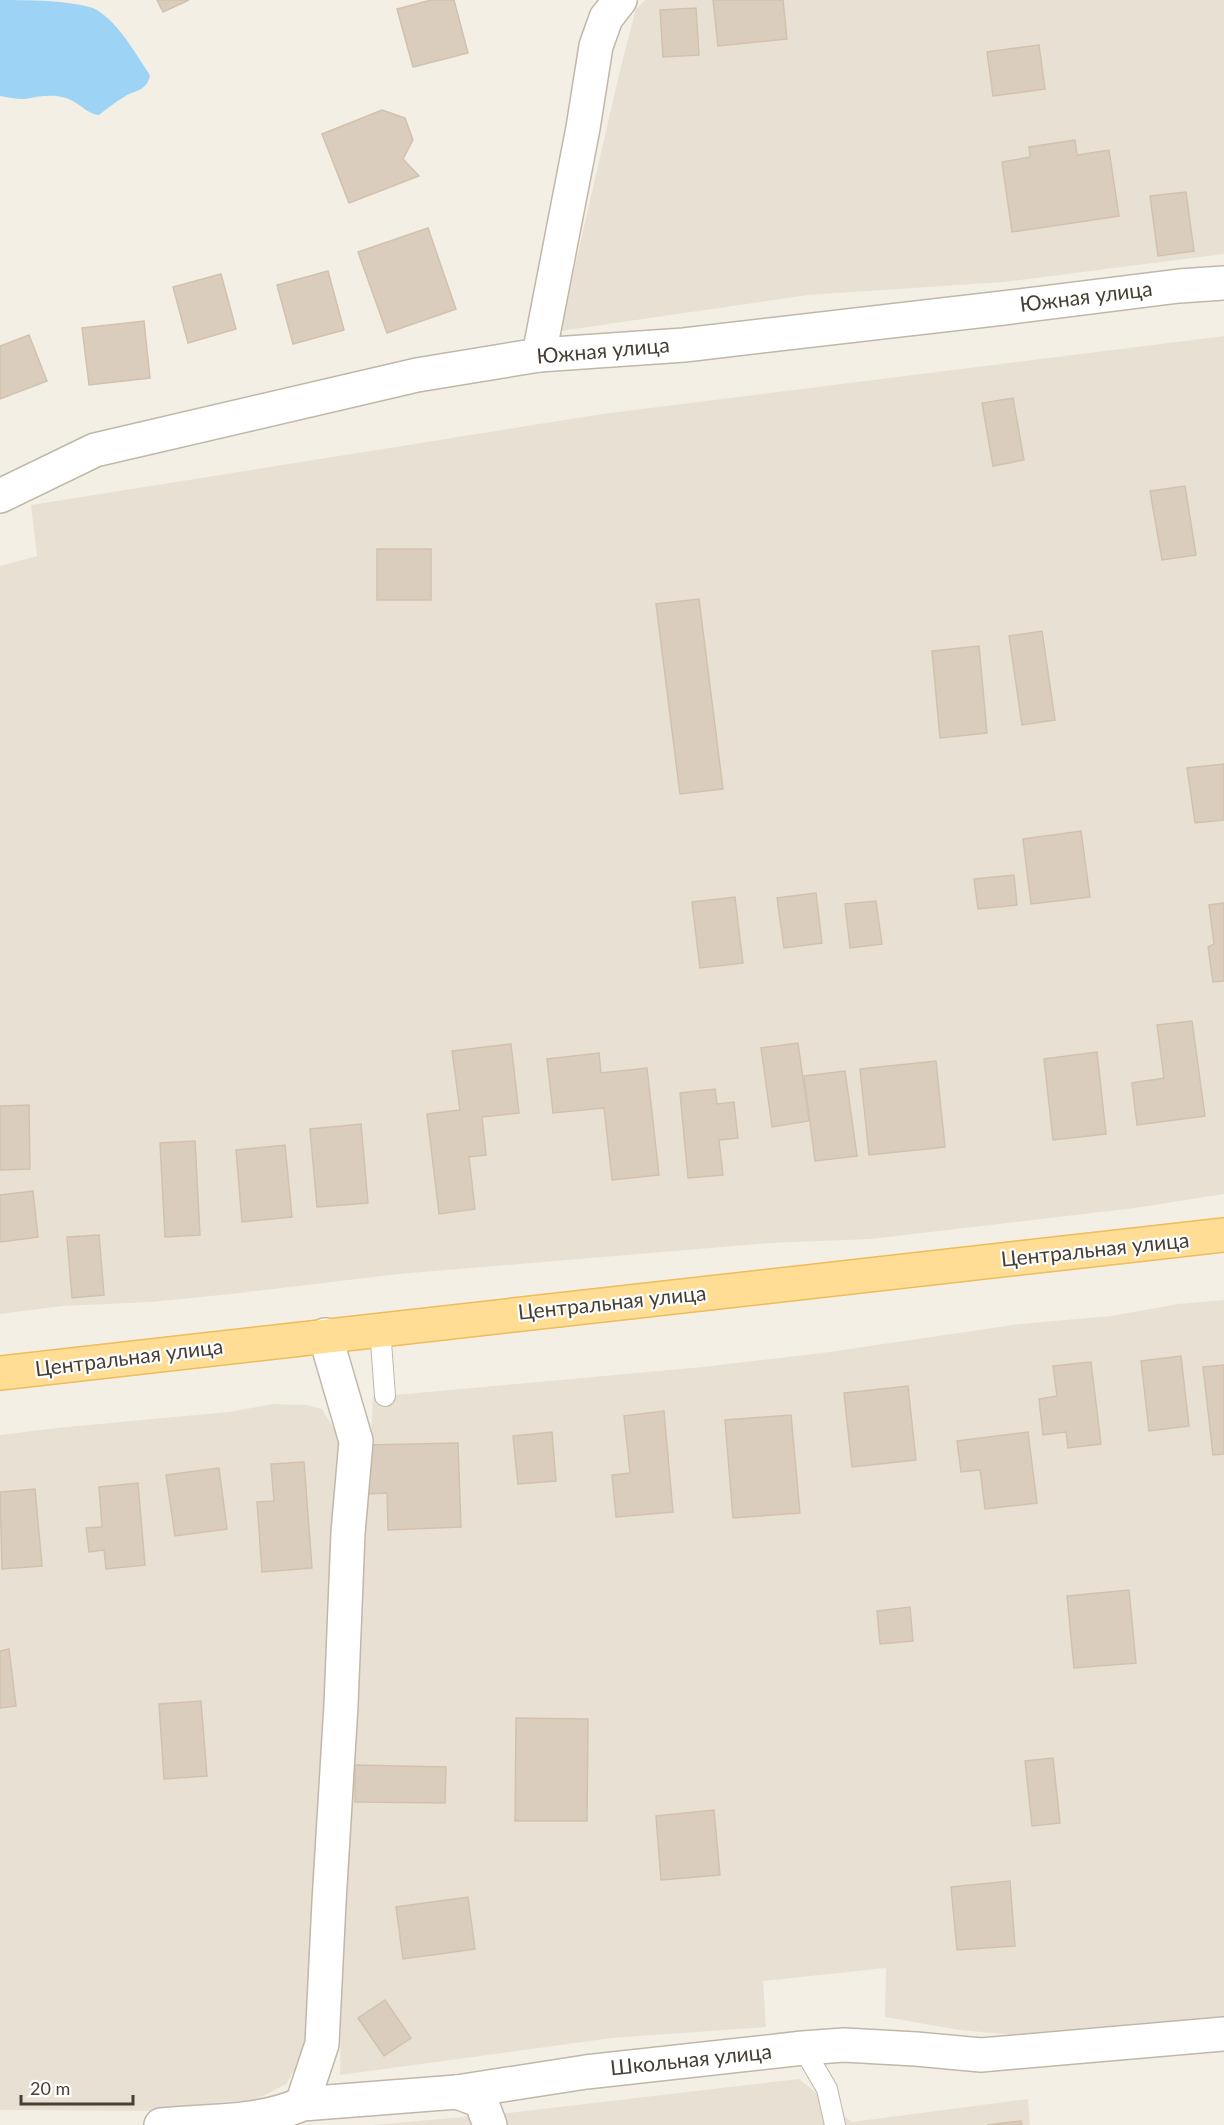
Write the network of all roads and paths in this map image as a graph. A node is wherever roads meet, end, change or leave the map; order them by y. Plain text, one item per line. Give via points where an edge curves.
1 (620, 0) edge
2 (1224, 283) edge
3 (538, 355) junction
4 (0, 496) edge
5 (1224, 1235) edge
6 (380, 1329) junction
7 (325, 1335) junction
8 (0, 1372) edge
9 (385, 1396) dead end
10 (1224, 2034) edge
11 (803, 2048) junction
12 (457, 2092) junction
13 (291, 2114) edge
14 (161, 2125) edge
15 (490, 2125) edge
16 (835, 2125) edge

1 - 3 street via 606,18 596,46
2 - 3 street, Южная улица via 684,345
3 - 4 street, Южная улица via 417,375 95,450
5 - 6 main road, Центральная улица
6 - 7 main road, Центральная улица
6 - 9 lane
7 - 8 main road, Центральная улица
7 - 13 street via 356,1441 322,2044
10 - 11 street, Школьная улица via 981,2055 844,2045
11 - 12 street, Школьная улица via 586,2072
11 - 16 lane via 827,2089
12 - 13 street, Школьная улица
12 - 15 street via 481,2102
13 - 14 street, Школьная улица

